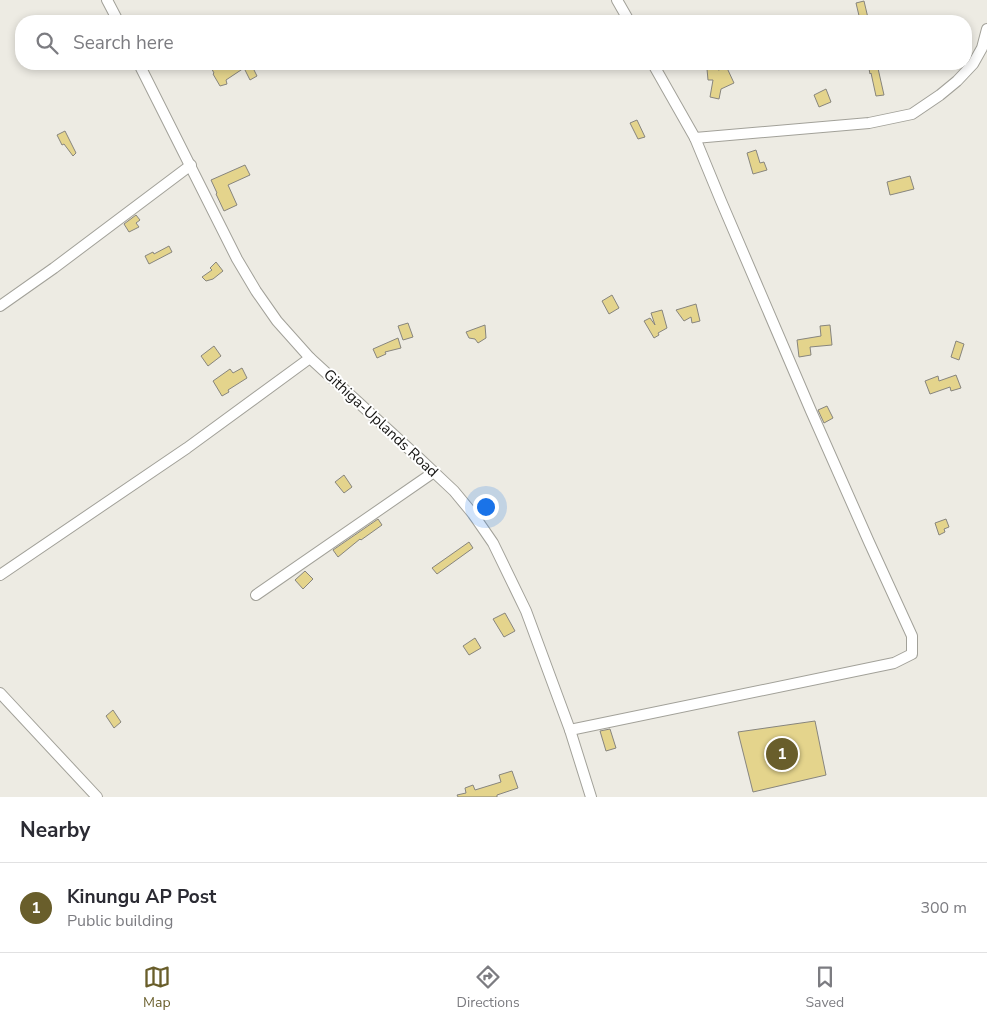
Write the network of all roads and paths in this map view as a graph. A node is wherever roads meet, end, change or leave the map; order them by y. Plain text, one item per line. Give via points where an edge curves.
1 (107, 0) edge
2 (617, 0) edge
3 (115, 15) edge
4 (626, 15) edge
5 (987, 29) edge
6 (972, 65) edge
7 (142, 70) edge
8 (656, 70) edge
9 (967, 70) edge
10 (695, 138) junction
11 (190, 165) junction
12 (0, 306) edge
13 (310, 358) junction
14 (434, 472) junction
15 (0, 575) edge
16 (256, 595) dead end
17 (0, 693) edge
18 (570, 730) junction
19 (97, 797) edge
20 (591, 797) edge

1 - 3 street
2 - 4 street
5 - 6 street via 982,48
7 - 11 street, Githiga-Uplands Road
8 - 10 street
9 - 10 street via 940,96 912,114 869,123
10 - 18 street via 868,542 912,636 912,654 894,663
11 - 12 street
11 - 13 street, Githiga-Uplands Road via 256,291
13 - 14 street, Githiga-Uplands Road
13 - 15 street via 187,448
14 - 16 street
14 - 18 street, Githiga-Uplands Road via 454,491 493,543 526,611
17 - 19 street
18 - 20 street, Githiga-Uplands Road

